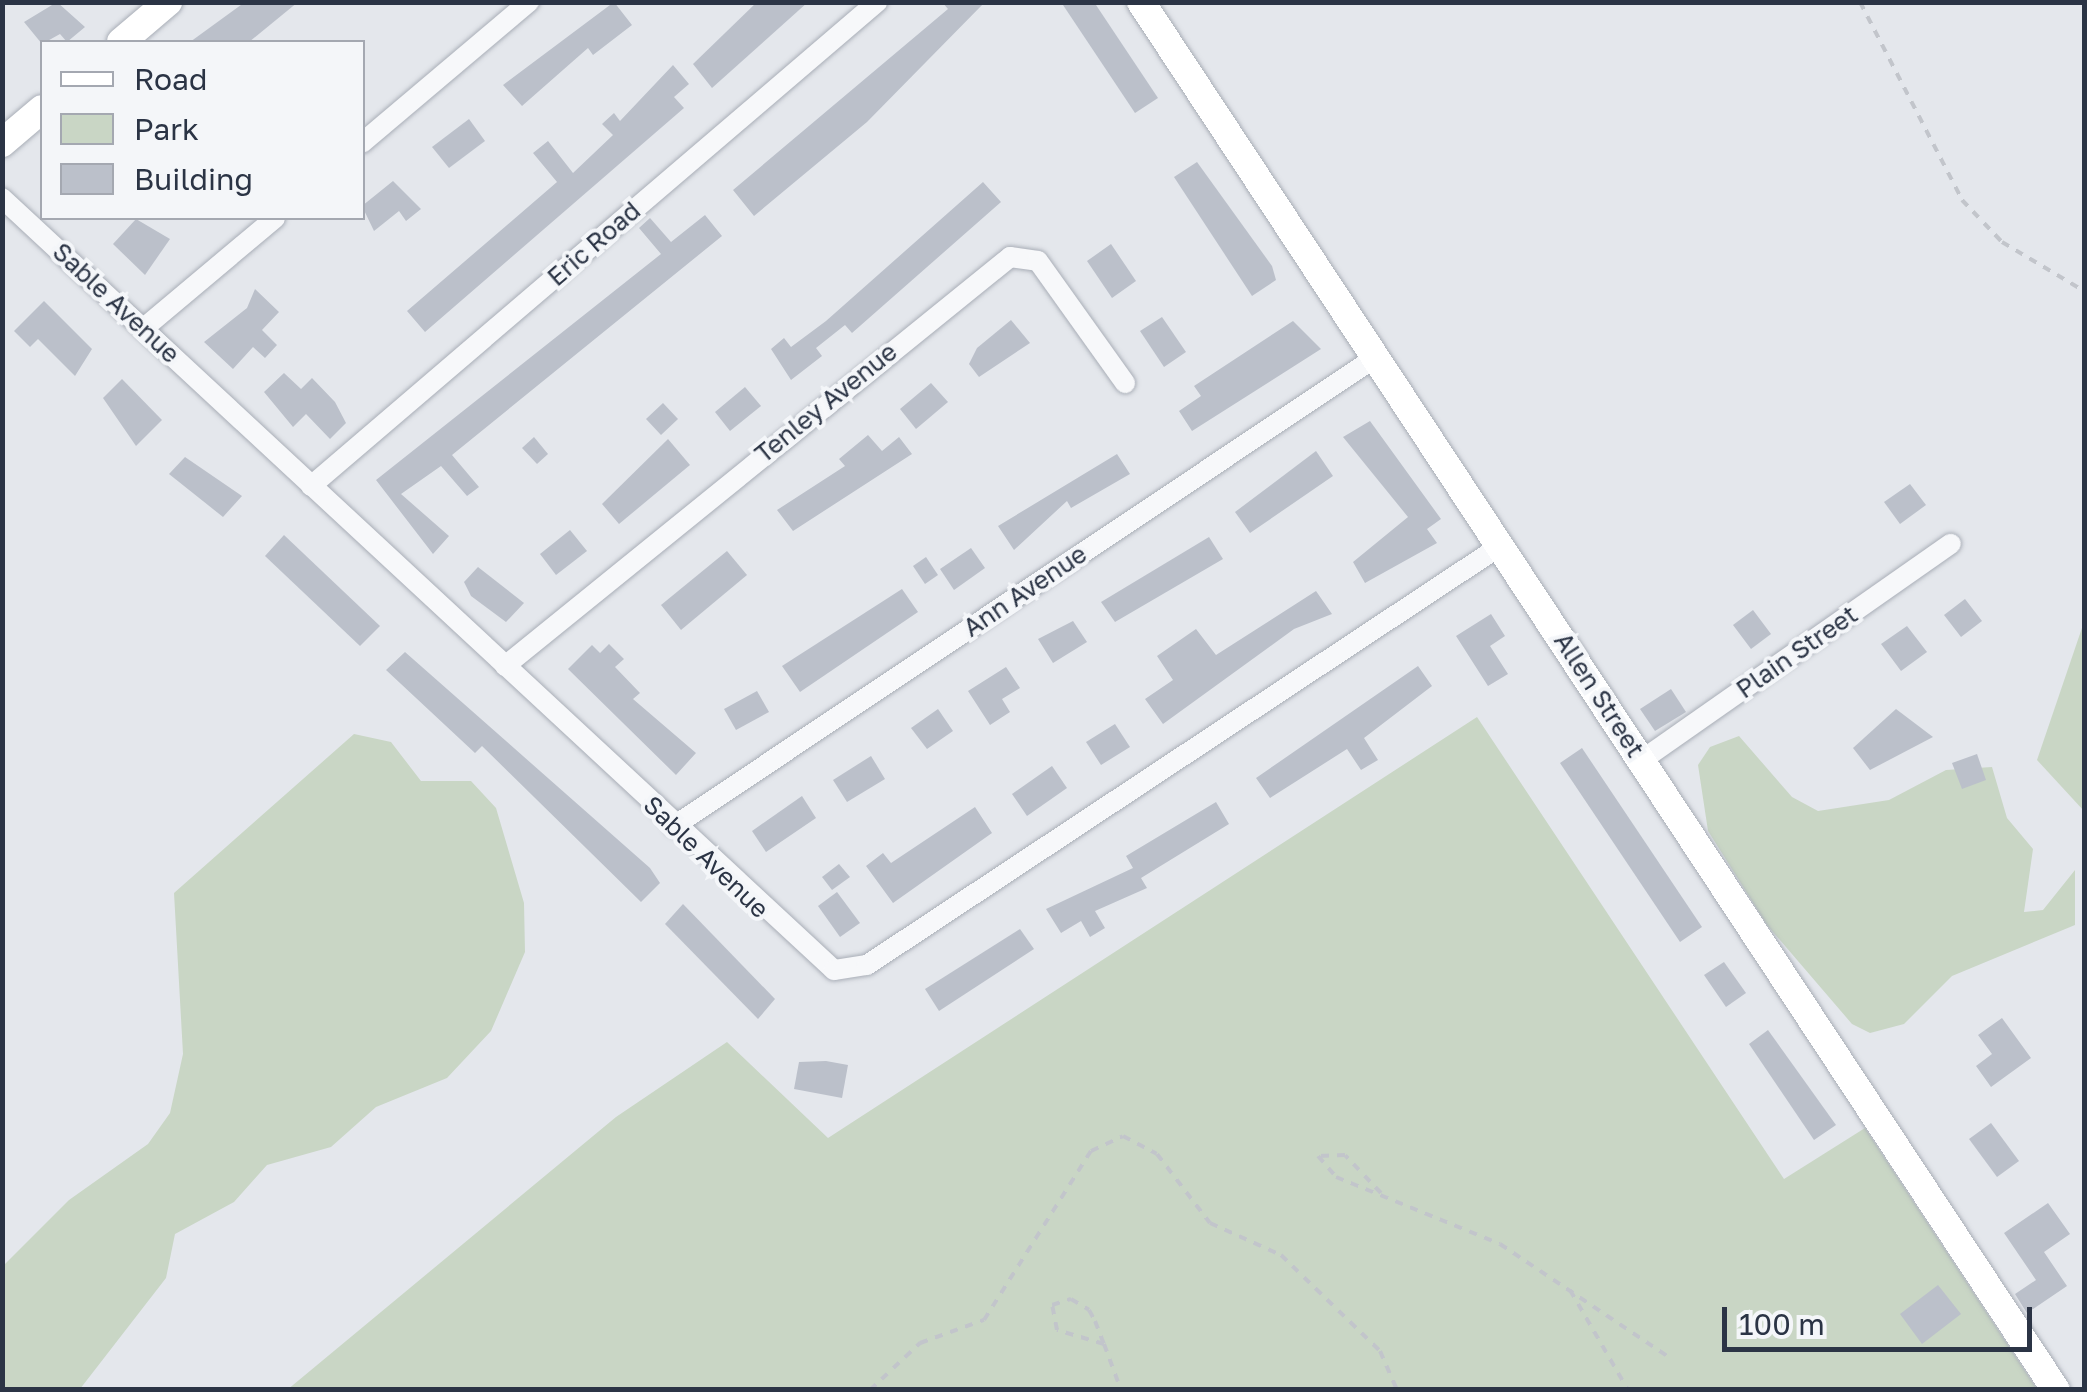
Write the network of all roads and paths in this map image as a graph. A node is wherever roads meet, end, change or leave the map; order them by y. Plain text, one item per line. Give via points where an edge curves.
1 (168, 2) edge
2 (529, 2) edge
3 (877, 2) edge
4 (1141, 2) edge
5 (1860, 2) edge
6 (123, 40) edge
7 (40, 111) edge
8 (365, 140) edge
9 (2, 143) edge
10 (2, 198) edge
11 (273, 220) edge
12 (2084, 291) edge
13 (144, 328) junction
14 (1376, 357) junction
15 (1125, 383) dead end
16 (311, 486) junction
17 (1951, 544) dead end
18 (1500, 546) junction
19 (504, 666) junction
20 (1642, 760) junction
21 (674, 826) junction
22 (1380, 1193) junction
23 (1568, 1287) junction
24 (1104, 1344) junction
25 (1670, 1358) dead end
26 (870, 1390) edge
27 (1120, 1390) edge
28 (1397, 1390) edge
29 (1628, 1390) edge
30 (2056, 1390) edge

1 - 6 street
2 - 8 street
3 - 16 street, Eric Road
4 - 14 street, Allen Street
5 - 12 path via 1962,200 2002,242
7 - 9 street
10 - 13 street, Sable Avenue
11 - 13 street
13 - 16 street, Sable Avenue
14 - 18 street, Allen Street
14 - 21 street, Ann Avenue
15 - 19 street, Tenley Avenue via 1038,260 994,265
16 - 19 street, Sable Avenue
17 - 20 street, Plain Street
18 - 20 street, Allen Street
18 - 21 street, Sable Avenue via 867,965 840,971 816,960
19 - 21 street, Sable Avenue
20 - 30 street, Allen Street
22 - 22 path via 1327,1173 1318,1156 1346,1155
22 - 23 path via 1500,1244
23 - 25 path
23 - 29 path
24 - 24 path via 1082,1305 1052,1305 1057,1330
24 - 27 path
26 - 28 path via 910,1349 984,1320 1092,1151 1123,1136 1157,1154 1210,1223 1265,1240 1380,1350

